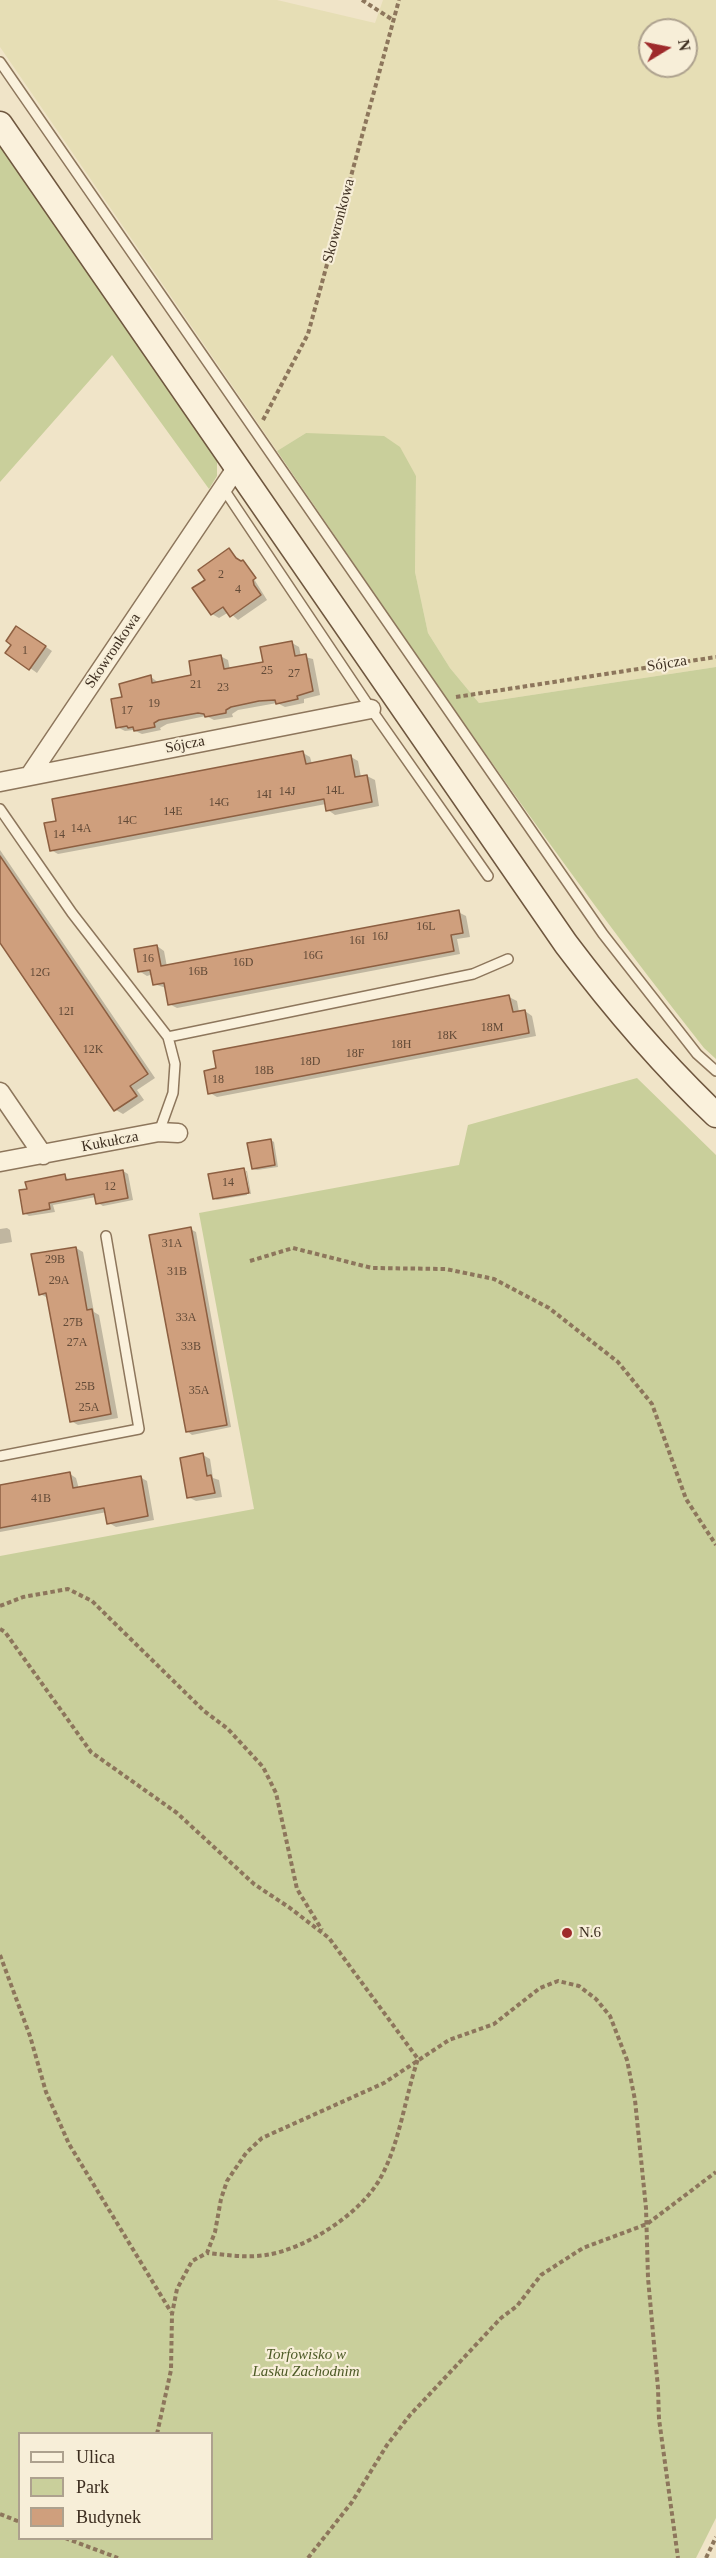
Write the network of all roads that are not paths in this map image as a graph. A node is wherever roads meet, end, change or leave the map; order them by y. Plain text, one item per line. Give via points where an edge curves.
1 (0, 62) edge
2 (0, 124) edge
3 (237, 467) junction
4 (223, 488) junction
5 (371, 709) junction
6 (30, 775) junction
7 (0, 782) edge
8 (0, 809) edge
9 (488, 876) dead end
10 (508, 959) dead end
11 (168, 1036) junction
12 (716, 1071) edge
13 (0, 1092) edge
14 (716, 1115) edge
15 (159, 1132) junction
16 (178, 1133) dead end
17 (43, 1155) junction
18 (0, 1162) edge
19 (106, 1236) dead end
20 (0, 1456) edge

1 - 12 lane via 603,934 697,1054
2 - 3 main road
3 - 4 street, Skowronkowa
3 - 14 main road via 566,944 668,1068
4 - 5 lane
4 - 6 street, Skowronkowa
5 - 6 street, Sójcza
5 - 9 lane
6 - 7 street, Sójcza
8 - 11 lane via 72,914
10 - 11 lane via 473,974
11 - 15 lane via 175,1064 173,1093
13 - 17 street
15 - 16 street, Kukułcza
15 - 17 street, Kukułcza
17 - 18 street, Kukułcza
19 - 20 lane via 139,1429

